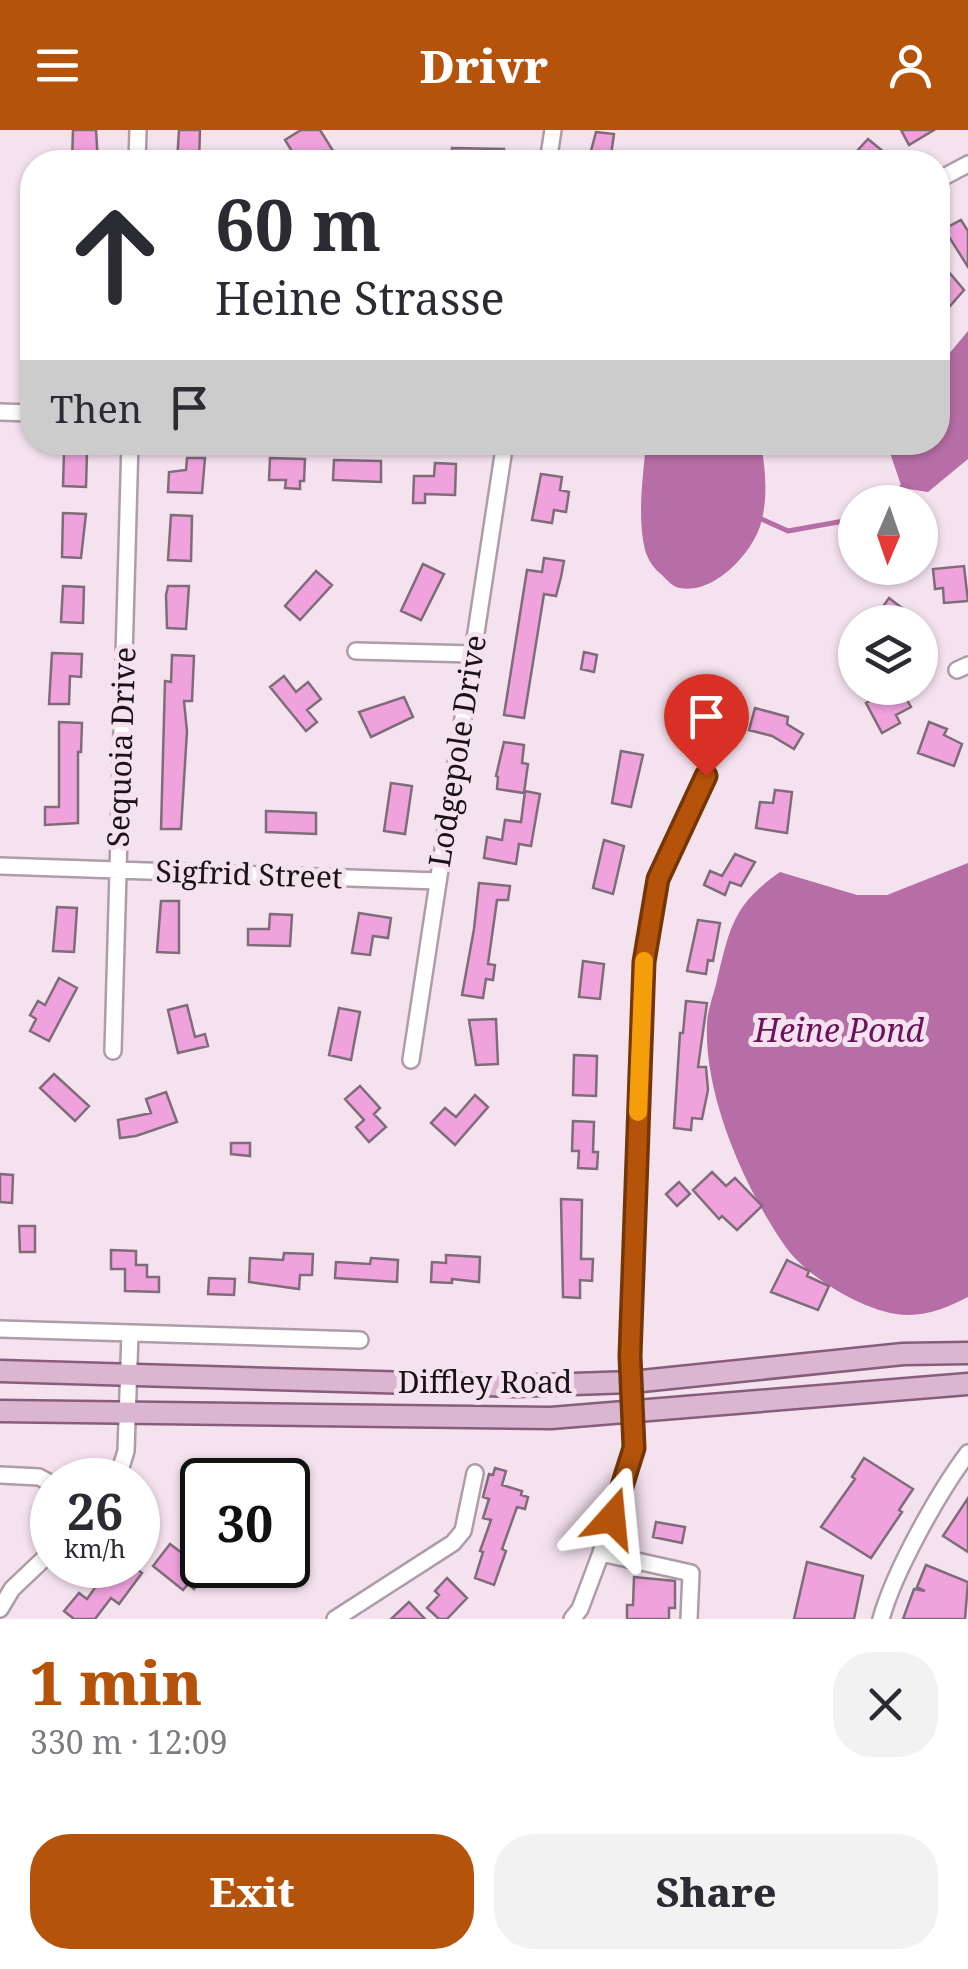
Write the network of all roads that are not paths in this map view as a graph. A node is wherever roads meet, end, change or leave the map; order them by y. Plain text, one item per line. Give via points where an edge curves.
1 (130, 455) edge
2 (503, 455) edge
3 (356, 650) dead end
4 (473, 654) junction
5 (706, 776) dead end
6 (0, 866) edge
7 (118, 870) junction
8 (438, 881) junction
9 (113, 1051) dead end
10 (411, 1060) dead end
11 (0, 1329) edge
12 (130, 1334) junction
13 (360, 1340) dead end
14 (968, 1353) edge
15 (0, 1371) edge
16 (130, 1375) junction
17 (632, 1382) junction
18 (968, 1384) edge
19 (0, 1411) edge
20 (633, 1413) junction
21 (129, 1414) junction
22 (968, 1453) edge
23 (124, 1458) edge
24 (475, 1473) dead end
25 (0, 1475) edge
26 (30, 1477) edge
27 (600, 1552) junction
28 (30, 1567) edge
29 (6, 1584) edge
30 (0, 1608) edge
31 (336, 1619) edge
32 (572, 1619) edge
33 (688, 1619) edge
34 (881, 1619) edge

1 - 7 street, Sequoia Drive
2 - 4 street, Lodgepole Drive
3 - 4 street
4 - 8 street, Lodgepole Drive
5 - 17 street via 658,879 644,962
6 - 7 street, Sigfrid Street
7 - 8 street, Sigfrid Street
7 - 9 street, Sequoia Drive
8 - 10 street, Lodgepole Drive
11 - 12 street
12 - 13 street
12 - 16 street
14 - 17 main road, Diffley Road
15 - 16 main road, Diffley Road
16 - 17 main road, Diffley Road via 514,1386
16 - 21 street
17 - 20 street
18 - 20 main road, Diffley Road
19 - 21 main road, Diffley Road
20 - 21 main road, Diffley Road
20 - 27 street via 634,1448
21 - 23 street
22 - 34 street via 899,1572
24 - 31 street via 463,1531 453,1543
25 - 26 street
27 - 32 street
27 - 33 street via 691,1572
28 - 29 street
29 - 30 street

